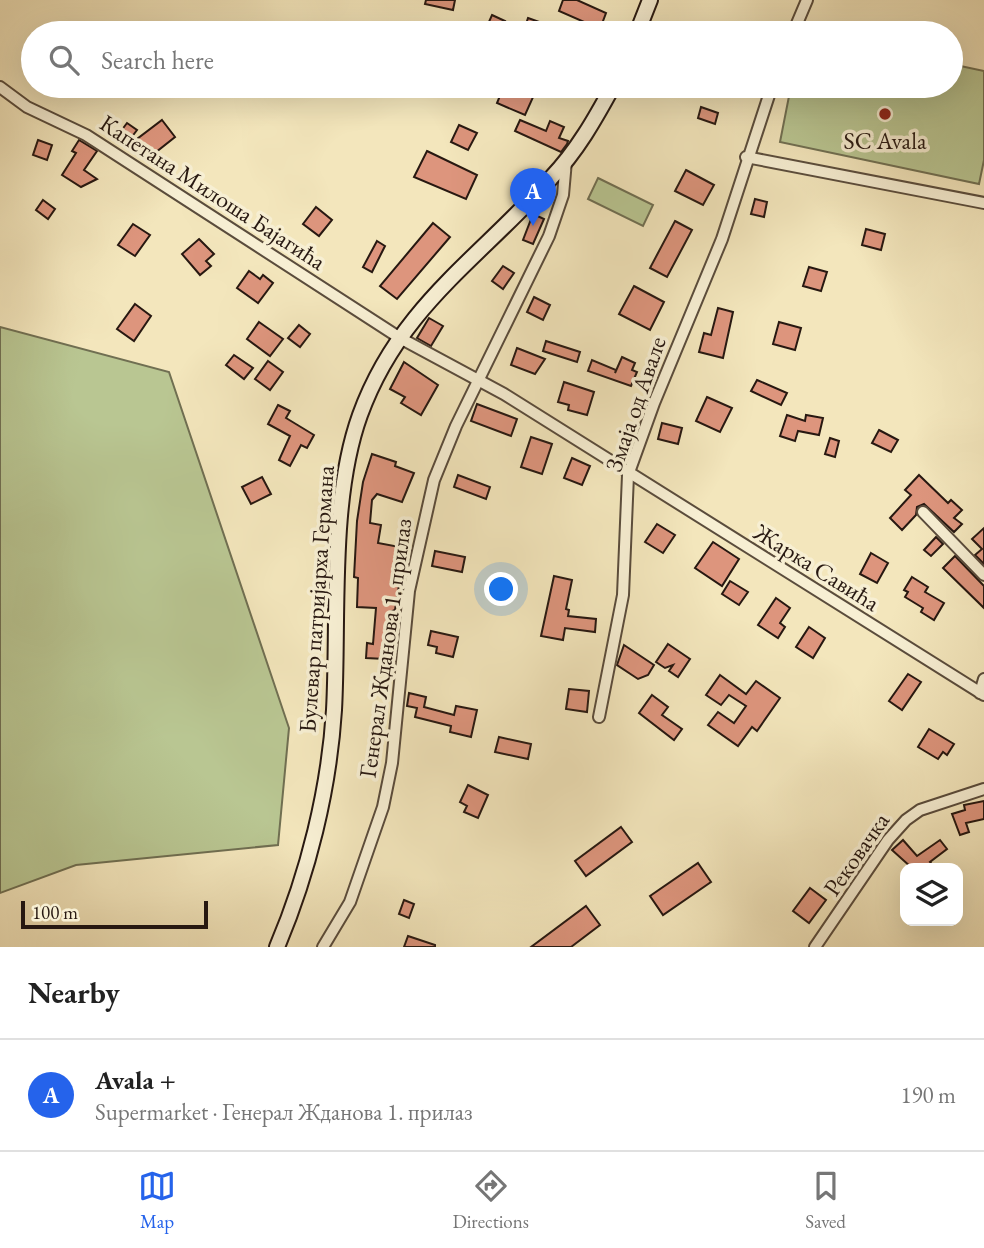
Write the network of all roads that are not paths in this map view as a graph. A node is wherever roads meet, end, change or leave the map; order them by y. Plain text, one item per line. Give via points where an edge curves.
1 (650, 0) edge
2 (807, 0) edge
3 (642, 21) edge
4 (798, 21) edge
5 (0, 87) edge
6 (606, 98) edge
7 (768, 98) edge
8 (746, 157) junction
9 (566, 161) junction
10 (984, 203) edge
11 (400, 338) junction
12 (477, 381) junction
13 (628, 475) junction
14 (923, 512) dead end
15 (984, 575) edge
16 (984, 679) edge
17 (982, 694) edge
18 (599, 717) dead end
19 (984, 789) edge
20 (277, 947) edge
21 (323, 947) edge
22 (815, 947) edge

1 - 3 main road
2 - 4 street
5 - 11 street, Капетана Милоша Бајагића via 27,107 97,142
6 - 9 main road, Булевар патријарха Германа
7 - 8 street, Змаја од Авале
8 - 10 street
8 - 13 street, Змаја од Авале via 722,239
9 - 11 main road, Булевар патријарха Германа via 424,304
9 - 12 street, Генерал Жданова 1. прилаз via 563,195 549,236
11 - 12 street, Капетана Милоша Бајагића
11 - 20 main road, Булевар патријарха Германа via 360,414 350,448 341,519 330,744 315,825
12 - 13 street, Жарка Савића
12 - 21 street, Генерал Жданова 1. прилаз via 434,480 419,535 383,807 350,902
13 - 17 street, Жарка Савића
13 - 18 street, Змаја од Авале via 623,595
14 - 15 street
16 - 17 street
19 - 22 street, Рековачка via 920,810 906,820 888,839

